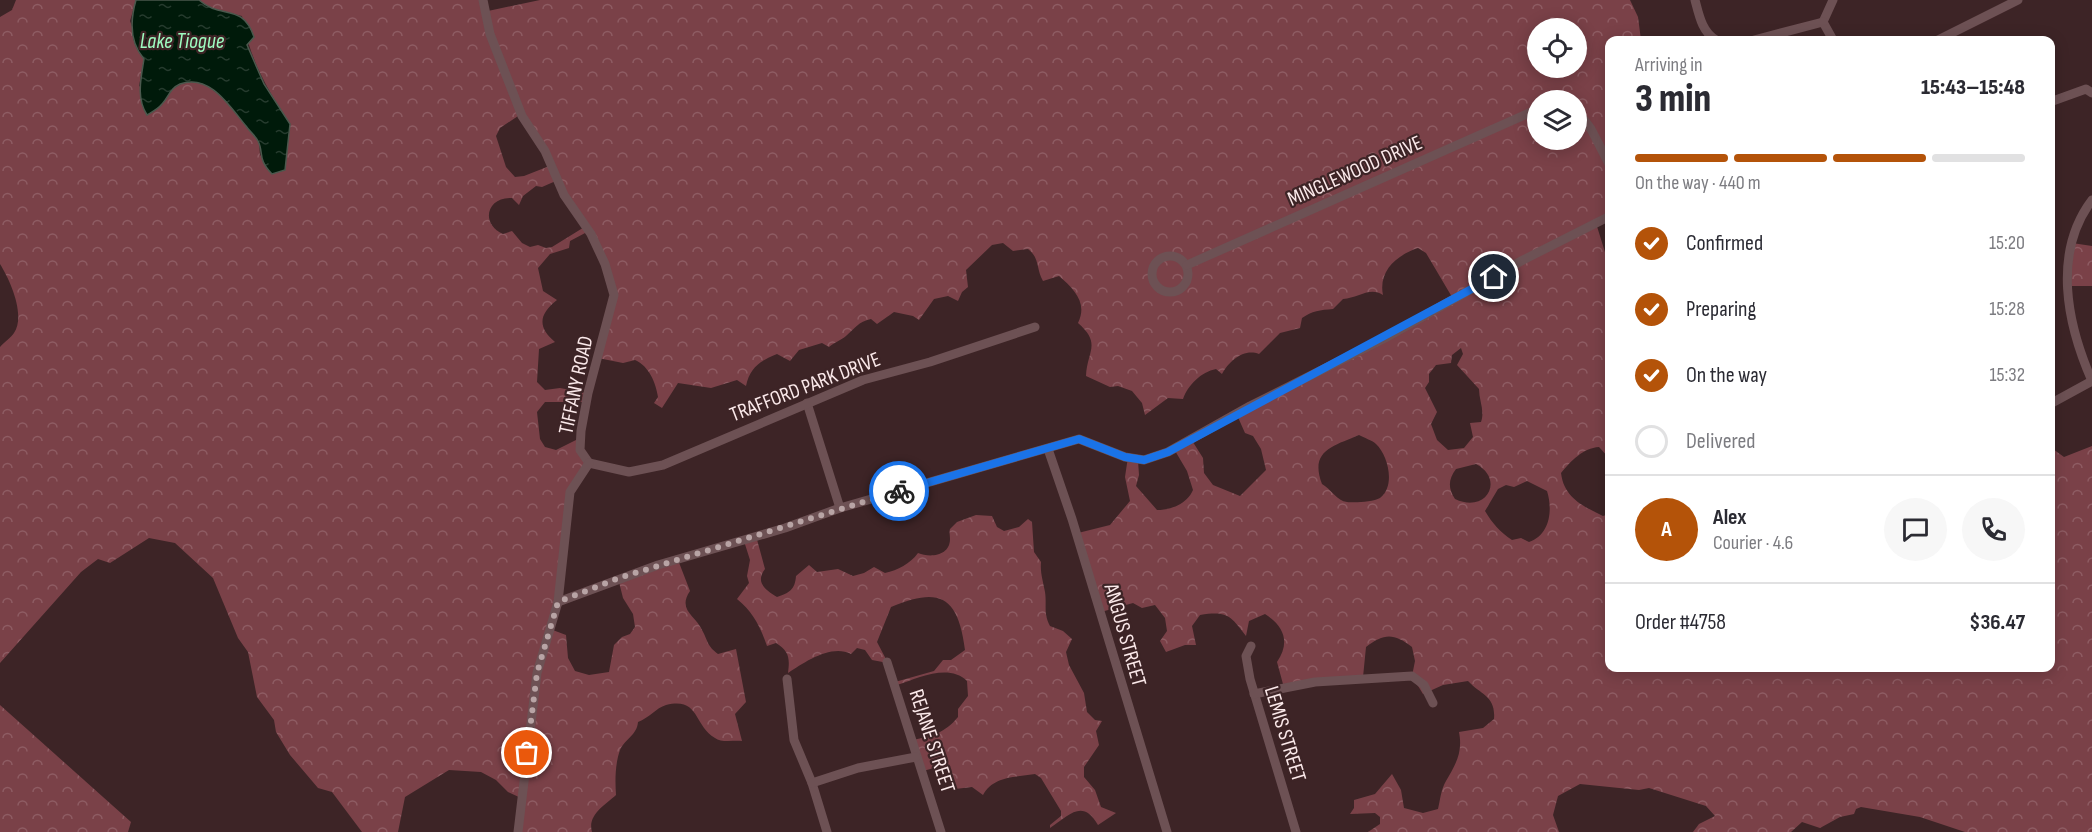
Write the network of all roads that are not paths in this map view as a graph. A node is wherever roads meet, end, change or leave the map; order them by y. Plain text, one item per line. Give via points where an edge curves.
1 (483, 0) edge
2 (1695, 0) edge
3 (1833, 0) edge
4 (2018, 0) edge
5 (1823, 22) junction
6 (1709, 36) edge
7 (1770, 36) edge
8 (1831, 36) edge
9 (1946, 36) edge
10 (2092, 93) edge
11 (2055, 100) edge
12 (1527, 114) edge
13 (1587, 124) edge
14 (1605, 156) edge
15 (2092, 200) edge
16 (1605, 219) edge
17 (1188, 265) junction
18 (1035, 327) dead end
19 (2092, 381) edge
20 (2055, 401) edge
21 (807, 403) junction
22 (1048, 448) junction
23 (589, 463) junction
24 (840, 508) junction
25 (558, 602) junction
26 (1251, 646) dead end
27 (887, 662) dead end
28 (787, 679) dead end
29 (1254, 694) junction
30 (1433, 703) dead end
31 (916, 757) junction
32 (812, 783) junction
33 (519, 832) edge
34 (827, 832) edge
35 (940, 832) edge
36 (1167, 832) edge
37 (1296, 832) edge

1 - 23 street, TIFFANY ROAD via 490,34 522,116 545,151 564,195 591,234 614,295 581,431 580,450
2 - 6 street
3 - 5 street
4 - 9 street
5 - 7 street
5 - 8 street
10 - 11 street via 2086,89
12 - 17 street, MINGLEWOOD DRIVE
13 - 14 street
15 - 19 street via 2072,236 2068,284 2073,335
16 - 22 street via 1168,452 1144,460 1079,439
17 - 17 street via 1184,286 1174,292 1153,283 1150,271 1168,255
18 - 21 street, TRAFFORD PARK DRIVE via 863,380
19 - 20 street
21 - 23 street, TRAFFORD PARK DRIVE via 663,465 628,472
21 - 24 street
22 - 24 street
22 - 36 street, ANGUS STREET
23 - 25 street, TIFFANY ROAD via 570,492
24 - 25 street via 619,578
25 - 33 street, TIFFANY ROAD via 537,673
26 - 29 street, LEMIS STREET via 1246,656
27 - 31 street, REJANE STREET
28 - 32 street via 795,740
29 - 30 street via 1315,682 1412,676 1424,685
29 - 37 street, LEMIS STREET
31 - 32 street via 858,768
31 - 35 street, REJANE STREET
32 - 34 street

